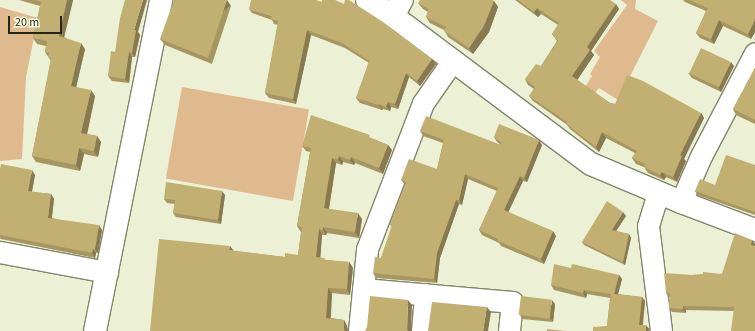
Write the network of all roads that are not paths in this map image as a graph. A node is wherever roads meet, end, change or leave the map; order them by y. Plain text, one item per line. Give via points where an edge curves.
1 (161, 0) edge
2 (367, 0) edge
3 (398, 8) edge
4 (755, 53) edge
5 (453, 60) junction
6 (658, 193) junction
7 (681, 202) junction
8 (755, 230) edge
9 (0, 252) edge
10 (107, 272) junction
11 (364, 288) junction
12 (425, 294) junction
13 (95, 331) edge
14 (359, 331) edge
15 (422, 331) edge
16 (508, 331) edge
17 (660, 331) edge

1 - 10 street
2 - 3 street
3 - 5 street
4 - 7 street via 701,156
5 - 6 street via 591,164
5 - 11 street via 423,103 368,248
6 - 7 street
6 - 17 street via 648,226
7 - 8 street
9 - 10 street
10 - 13 street
11 - 12 street
11 - 14 street
12 - 15 street
12 - 16 street via 512,302

